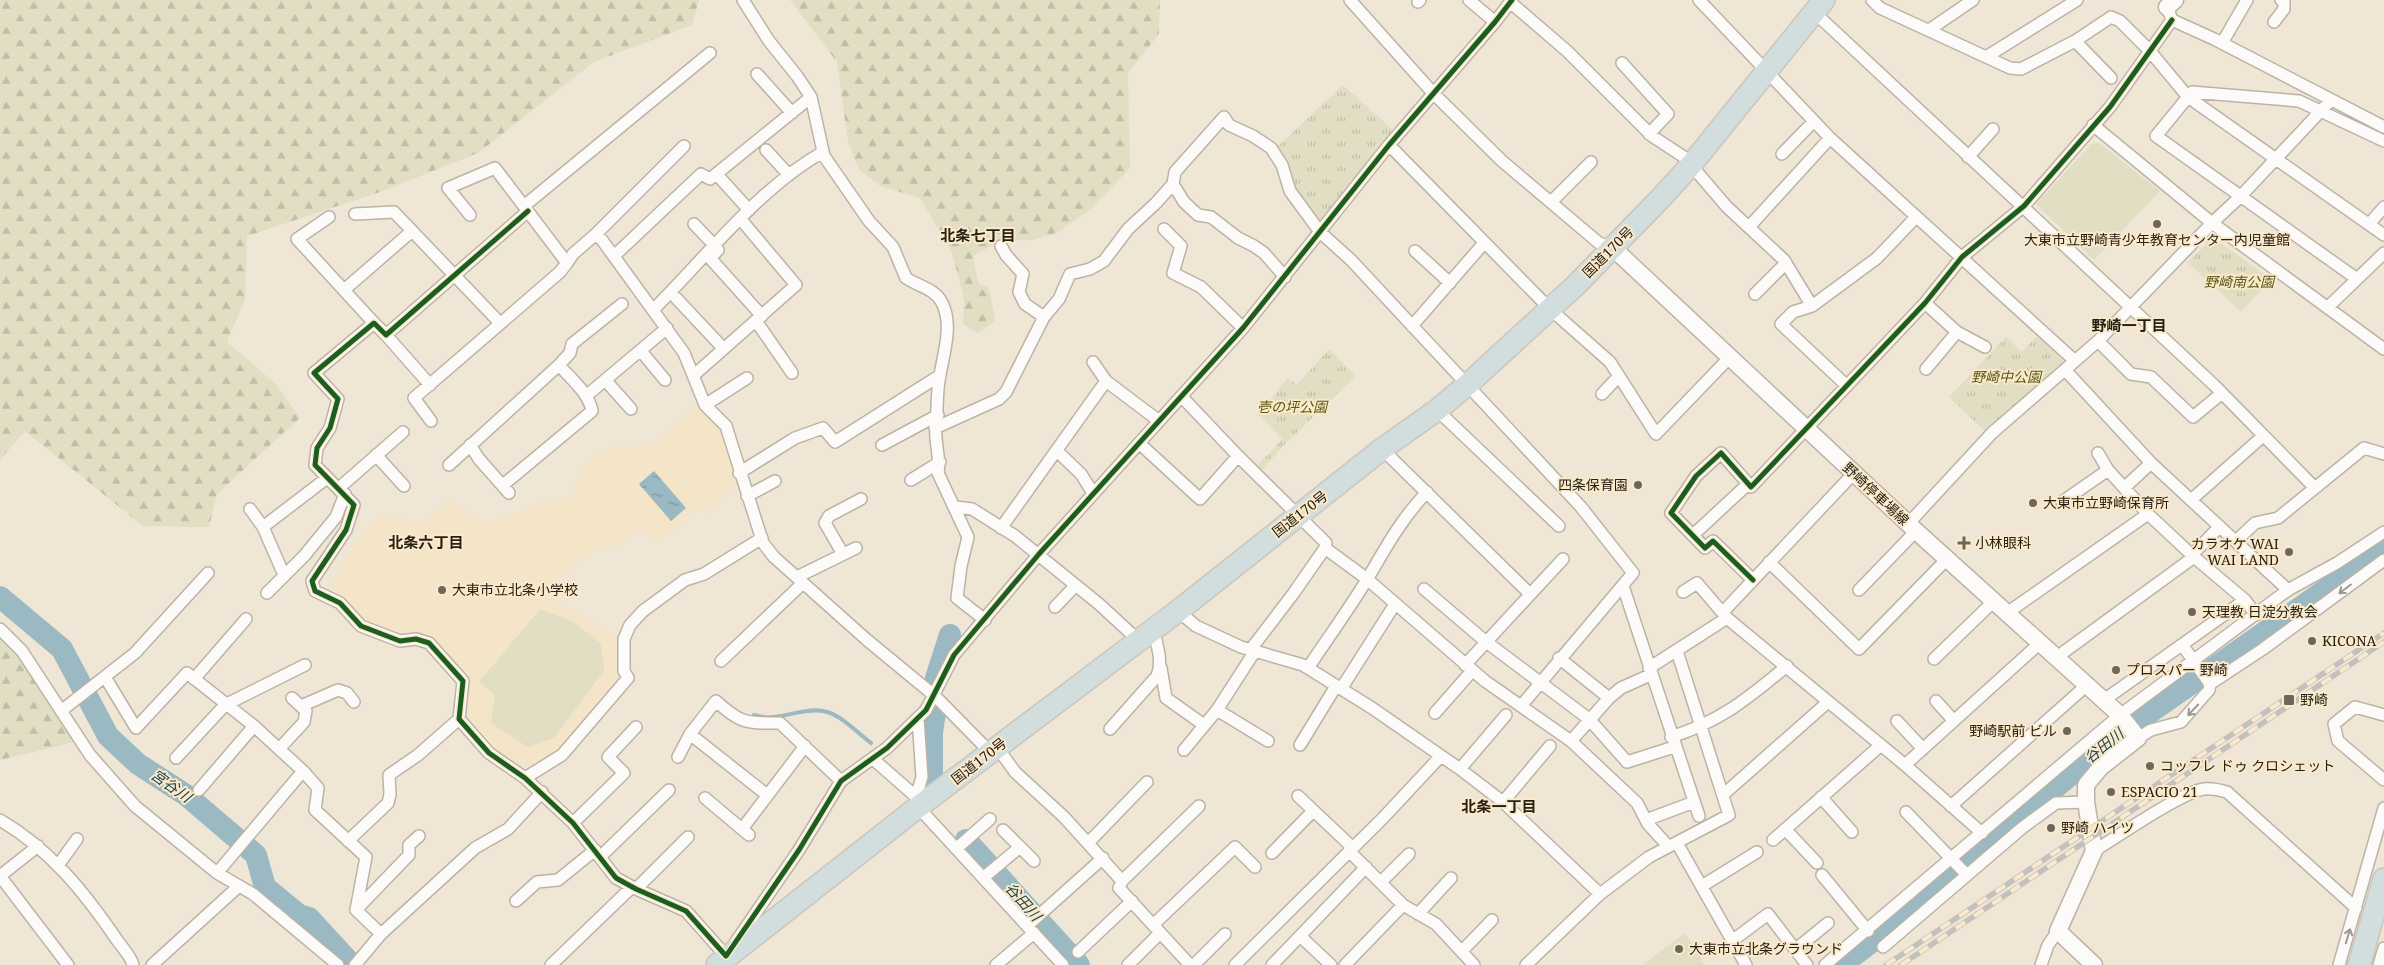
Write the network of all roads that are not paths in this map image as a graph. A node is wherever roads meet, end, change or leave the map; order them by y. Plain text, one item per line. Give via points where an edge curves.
1 (743, 0) edge
2 (1350, 0) edge
3 (1469, 0) edge
4 (1699, 0) edge
5 (1872, 0) edge
6 (1973, 0) edge
7 (2077, 0) edge
8 (2247, 0) edge
9 (2281, 0) edge
10 (1511, 1) edge
11 (1820, 6) edge
12 (2169, 7) edge
13 (1496, 22) junction
14 (2274, 22) dead end
15 (1929, 30) junction
16 (2075, 41) junction
17 (2222, 43) junction
18 (2149, 50) junction
19 (710, 53) dead end
20 (1986, 57) junction
21 (1622, 63) dead end
22 (1767, 70) junction
23 (757, 74) dead end
24 (2111, 78) dead end
25 (1433, 93) junction
26 (811, 97) junction
27 (2188, 97) junction
28 (2331, 100) junction
29 (2322, 111) junction
30 (792, 113) junction
31 (1814, 121) junction
32 (2093, 125) junction
33 (2384, 126) edge
34 (1994, 129) dead end
35 (1649, 134) junction
36 (1830, 138) junction
37 (2384, 141) edge
38 (1389, 144) junction
39 (684, 146) dead end
40 (766, 150) dead end
41 (823, 152) junction
42 (1782, 154) dead end
43 (1968, 157) junction
44 (812, 158) junction
45 (2276, 159) junction
46 (1591, 162) dead end
47 (1692, 164) junction
48 (789, 175) junction
49 (722, 179) dead end
50 (1173, 184) junction
51 (2240, 197) junction
52 (1551, 202) junction
53 (2024, 206) junction
54 (2384, 207) edge
55 (526, 208) junction
56 (750, 210) junction
57 (355, 214) dead end
58 (470, 215) dead end
59 (329, 217) dead end
60 (1916, 217) junction
61 (743, 222) junction
62 (2212, 223) junction
63 (694, 224) dead end
64 (2370, 224) junction
65 (1749, 228) junction
66 (1164, 229) dead end
67 (412, 231) junction
68 (1320, 232) junction
69 (596, 234) junction
70 (2384, 236) edge
71 (1484, 243) junction
72 (715, 246) junction
73 (1001, 246) dead end
74 (1613, 248) junction
75 (1415, 251) dead end
76 (2384, 253) edge
77 (614, 256) junction
78 (1962, 257) junction
79 (567, 262) junction
80 (1786, 263) junction
81 (454, 275) junction
82 (1285, 277) junction
83 (2357, 279) junction
84 (1450, 283) junction
85 (344, 290) junction
86 (1755, 294) dead end
87 (676, 298) dead end
88 (1925, 303) junction
89 (622, 304) dead end
90 (1812, 306) junction
91 (2130, 306) junction
92 (2328, 307) junction
93 (654, 308) junction
94 (1550, 309) junction
95 (1044, 317) junction
96 (759, 319) junction
97 (374, 323) junction
98 (500, 323) junction
99 (1412, 326) junction
100 (667, 328) junction
101 (1243, 328) junction
102 (1957, 332) junction
103 (386, 336) junction
104 (2098, 341) junction
105 (1986, 346) dead end
106 (722, 348) junction
107 (2384, 349) edge
108 (641, 351) junction
109 (1730, 357) junction
110 (1093, 362) dead end
111 (2076, 362) junction
112 (559, 365) junction
113 (1926, 369) dead end
114 (2066, 371) junction
115 (792, 373) dead end
116 (694, 375) junction
117 (939, 376) junction
118 (1618, 377) junction
119 (747, 378) dead end
120 (665, 380) dead end
121 (606, 381) junction
122 (1106, 381) junction
123 (430, 385) junction
124 (1467, 385) junction
125 (1848, 386) junction
126 (2222, 393) junction
127 (1602, 394) dead end
128 (586, 396) junction
129 (1182, 396) junction
130 (705, 404) junction
131 (631, 409) dead end
132 (1437, 410) junction
133 (938, 415) junction
134 (431, 421) dead end
135 (1159, 421) junction
136 (935, 428) junction
137 (1806, 428) junction
138 (403, 432) dead end
139 (2263, 436) junction
140 (1139, 443) junction
141 (470, 445) junction
142 (882, 445) dead end
143 (1382, 449) junction
144 (1057, 451) junction
145 (2098, 453) dead end
146 (2384, 454) edge
147 (376, 455) junction
148 (1238, 456) junction
149 (940, 462) junction
150 (2151, 462) junction
151 (449, 465) dead end
152 (2108, 470) junction
153 (739, 473) junction
154 (1854, 473) junction
155 (327, 478) junction
156 (911, 480) dead end
157 (775, 481) dead end
158 (1748, 484) junction
159 (404, 486) dead end
160 (2124, 488) junction
161 (2315, 488) junction
162 (342, 491) junction
163 (1427, 492) junction
164 (1093, 493) junction
165 (747, 496) junction
166 (861, 499) dead end
167 (2191, 500) junction
168 (2062, 502) dead end
169 (956, 507) junction
170 (250, 509) dead end
171 (2148, 514) junction
172 (1298, 516) junction
173 (1559, 526) dead end
174 (2219, 526) junction
175 (263, 527) junction
176 (1001, 528) junction
177 (1912, 528) junction
178 (2384, 532) edge
179 (1693, 535) junction
180 (762, 538) junction
181 (2236, 541) junction
182 (856, 548) dead end
183 (1325, 548) junction
184 (843, 554) junction
185 (1039, 554) junction
186 (2194, 556) junction
187 (1947, 559) junction
188 (1563, 560) dead end
189 (2384, 560) edge
190 (1770, 562) junction
191 (208, 573) dead end
192 (284, 575) junction
193 (1367, 579) junction
194 (800, 580) junction
195 (1753, 580) junction
196 (1076, 585) junction
197 (1622, 586) junction
198 (1424, 589) dead end
199 (1859, 590) dead end
200 (2288, 590) junction
201 (1684, 592) dead end
202 (267, 593) dead end
203 (1530, 594) junction
204 (2245, 600) junction
205 (1994, 601) junction
206 (1395, 604) junction
207 (1055, 607) dead end
208 (1178, 611) junction
209 (2007, 613) junction
210 (1725, 615) junction
211 (2256, 615) junction
212 (246, 619) dead end
213 (985, 620) junction
214 (0, 629) edge
215 (1146, 634) junction
216 (1486, 641) junction
217 (2040, 643) junction
218 (2183, 646) junction
219 (1253, 650) junction
220 (1677, 651) junction
221 (2057, 657) junction
222 (1559, 658) junction
223 (1934, 659) dead end
224 (721, 661) dead end
225 (2196, 664) junction
226 (305, 665) dead end
227 (1787, 666) junction
228 (1160, 668) junction
229 (1308, 668) junction
230 (1468, 668) junction
231 (1650, 672) junction
232 (105, 677) junction
233 (194, 679) junction
234 (1540, 682) junction
235 (2208, 682) junction
236 (2087, 685) junction
237 (1338, 688) junction
238 (935, 696) junction
239 (1609, 698) junction
240 (2104, 700) junction
241 (354, 702) dead end
242 (1828, 702) junction
243 (1936, 702) dead end
244 (225, 705) junction
245 (1521, 706) junction
246 (66, 708) junction
247 (1217, 710) junction
248 (1435, 713) dead end
249 (2384, 715) edge
250 (1506, 716) dead end
251 (2121, 717) junction
252 (918, 718) junction
253 (459, 719) junction
254 (1589, 719) junction
255 (1897, 721) dead end
256 (1954, 721) junction
257 (1204, 725) junction
258 (254, 726) junction
259 (1702, 727) junction
260 (636, 728) dead end
261 (1110, 729) dead end
262 (690, 734) junction
263 (2135, 736) junction
264 (1268, 741) dead end
265 (1571, 741) junction
266 (1673, 742) junction
267 (1300, 745) dead end
268 (1881, 745) junction
269 (805, 746) junction
270 (1550, 746) dead end
271 (279, 749) junction
272 (994, 749) junction
273 (1923, 749) junction
274 (1184, 750) dead end
275 (678, 757) dead end
276 (1440, 757) junction
277 (176, 758) dead end
278 (872, 759) junction
279 (1905, 765) junction
280 (1460, 769) junction
281 (303, 771) junction
282 (525, 778) junction
283 (2384, 780) edge
284 (841, 781) junction
285 (1147, 782) dead end
286 (199, 790) dead end
287 (669, 790) dead end
288 (542, 792) junction
289 (1724, 794) junction
290 (767, 796) junction
291 (1298, 796) dead end
292 (1821, 797) junction
293 (706, 798) dead end
294 (1503, 802) junction
295 (1694, 802) junction
296 (2086, 802) junction
297 (920, 803) junction
298 (1199, 806) dead end
299 (1951, 806) junction
300 (2384, 808) edge
301 (1313, 811) junction
302 (1906, 812) dead end
303 (1699, 816) dead end
304 (990, 819) dead end
305 (0, 820) edge
306 (1646, 820) junction
307 (573, 823) junction
308 (1785, 829) junction
309 (1003, 830) dead end
310 (1852, 832) dead end
311 (1982, 833) junction
312 (419, 836) dead end
313 (688, 837) dead end
314 (77, 839) dead end
315 (1773, 840) dead end
316 (348, 841) junction
317 (1089, 842) junction
318 (1673, 844) junction
319 (38, 846) junction
320 (1020, 847) junction
321 (957, 848) junction
322 (1351, 849) junction
323 (2094, 851) junction
324 (1757, 852) dead end
325 (1272, 853) dead end
326 (598, 854) junction
327 (1409, 854) dead end
328 (1103, 858) junction
329 (1952, 858) junction
330 (1034, 861) dead end
331 (1817, 863) dead end
332 (59, 864) junction
333 (1255, 867) dead end
334 (1366, 867) junction
335 (217, 873) junction
336 (988, 874) junction
337 (1822, 875) dead end
338 (1967, 875) junction
339 (1451, 878) dead end
340 (1122, 881) junction
341 (1380, 882) junction
342 (2383, 882) edge
343 (239, 886) junction
344 (1702, 886) junction
345 (634, 888) junction
346 (1600, 894) junction
347 (516, 902) dead end
348 (1132, 902) junction
349 (1403, 905) junction
350 (2356, 908) junction
351 (356, 910) junction
352 (1418, 914) junction
353 (1492, 920) dead end
354 (1828, 922) dead end
355 (1031, 927) junction
356 (1157, 929) junction
357 (1868, 930) junction
358 (2058, 931) junction
359 (381, 934) junction
360 (1225, 934) dead end
361 (1300, 936) junction
362 (1732, 941) junction
363 (1883, 947) dead end
364 (2384, 948) edge
365 (1796, 949) junction
366 (1462, 951) junction
367 (1078, 952) dead end
368 (722, 961) edge
369 (358, 962) edge
370 (62, 963) edge
371 (134, 965) edge
372 (152, 965) edge
373 (338, 965) edge
374 (551, 965) edge
375 (996, 965) edge
376 (1063, 965) edge
377 (1128, 965) edge
378 (1190, 965) edge
379 (1194, 965) edge
380 (1235, 965) edge
381 (1272, 965) edge
382 (1331, 965) edge
383 (1345, 965) edge
384 (1474, 965) edge
385 (1526, 965) edge
386 (1746, 965) edge
387 (1808, 965) edge
388 (1825, 965) edge
389 (2041, 965) edge
390 (2094, 965) edge
391 (2339, 965) edge
392 (2359, 965) edge
393 (2378, 965) edge

1 - 26 street
2 - 25 street
3 - 13 street
4 - 22 street
5 - 15 street via 1880,8
6 - 15 street
7 - 20 street
8 - 17 street
9 - 14 street via 2284,9
10 - 13 street
10 - 35 street via 1578,61
11 - 22 highway, 国道170号
11 - 43 street
12 - 17 street
12 - 18 street
13 - 25 street
15 - 20 street
16 - 18 street via 2111,17 2120,21
16 - 20 street via 2020,69
16 - 24 street
17 - 28 street
18 - 27 street
18 - 32 street via 2110,107
19 - 55 street
21 - 35 street via 1668,114
22 - 31 street
22 - 47 highway, 国道170号
23 - 30 street
25 - 38 street
25 - 52 street via 1502,161
26 - 30 street
26 - 41 street
27 - 29 street via 2192,92 2284,99 2299,101
27 - 45 street
27 - 51 street via 2156,136
28 - 29 street
28 - 33 street
29 - 37 street
29 - 45 street
30 - 77 street via 710,179 701,174
31 - 36 street
31 - 42 street
32 - 53 street
32 - 62 street
34 - 43 street
35 - 47 street
36 - 60 street
36 - 65 street
38 - 68 street
38 - 71 street
39 - 69 street
40 - 48 street
41 - 44 street
41 - 117 street via 869,221 893,247 906,278 932,291 941,301 947,337
43 - 53 street
44 - 48 street
44 - 61 street
45 - 51 street
45 - 64 street
46 - 52 street
47 - 65 street
47 - 74 highway, 国道170号
48 - 56 street
49 - 56 street
50 - 68 street via 1175,172 1224,117 1229,125 1271,148 1282,165 1290,191
50 - 82 street via 1184,202 1198,215 1211,216 1238,238 1254,246
50 - 95 street via 1128,228 1104,261 1070,274 1060,299
51 - 62 street
51 - 83 street
52 - 74 street via 1599,243
53 - 78 street
53 - 91 street
54 - 64 street
55 - 58 street via 495,168 448,188
55 - 79 street
55 - 81 street
56 - 72 street
57 - 67 street via 394,212
59 - 85 street via 297,239
60 - 78 street
60 - 90 street via 1877,258
61 - 96 street via 710,258
61 - 96 street via 796,284
62 - 91 street
62 - 92 street
63 - 72 street
64 - 70 street
65 - 80 street
66 - 101 street via 1181,246 1173,274 1201,288
67 - 81 street
67 - 85 street
68 - 82 street
68 - 99 street via 1351,260
69 - 77 street
69 - 79 street
71 - 84 street
71 - 94 street
72 - 93 street
73 - 95 street via 1023,274 1019,292 1026,304
74 - 94 highway, 国道170号
74 - 109 main road, 野崎停車場線
75 - 84 street
76 - 83 street
77 - 93 street
78 - 88 street
78 - 111 street
79 - 98 street via 560,272
80 - 86 street
80 - 90 street
81 - 98 street
81 - 103 street
82 - 101 street
83 - 92 street
84 - 99 street
85 - 97 street
87 - 106 street
88 - 102 street
88 - 125 street
89 - 112 street via 572,344 570,353
90 - 125 street via 1793,312 1781,324
91 - 104 street
91 - 126 street
92 - 107 street
93 - 100 street
94 - 118 street via 1610,362
94 - 124 highway, 国道170号
95 - 136 street via 1006,392 999,399
96 - 106 street
96 - 115 street
97 - 103 street
97 - 155 street via 314,373 338,399 330,428 317,448 316,465
98 - 123 street
99 - 124 street
100 - 108 street
100 - 116 street
101 - 129 street
102 - 105 street
102 - 113 street
103 - 123 street
104 - 111 street
104 - 126 street via 2131,374 2151,377 2193,417
106 - 116 street
108 - 120 street
108 - 121 street
109 - 118 street via 1656,434
109 - 137 main road, 野崎停車場線
110 - 122 street
111 - 114 street
112 - 128 street
112 - 141 street
114 - 150 street
114 - 177 street via 1992,433
116 - 130 street
117 - 133 street
117 - 153 street via 835,442 823,428 795,438
118 - 127 street
119 - 130 street
121 - 128 street
121 - 131 street
122 - 135 street
122 - 144 street
123 - 134 street via 414,398
124 - 132 highway, 国道170号
124 - 197 street via 1581,506 1633,573
125 - 137 street
126 - 139 street
128 - 141 street via 592,411 506,489
129 - 135 street
129 - 148 street
130 - 153 street via 726,426
132 - 143 highway, 国道170号
132 - 173 street
133 - 136 street
133 - 142 street
135 - 140 street
136 - 149 street
137 - 154 main road, 野崎停車場線
137 - 158 street via 1803,435 1751,487
138 - 147 street
139 - 161 street
139 - 167 street
140 - 148 street via 1200,499
140 - 164 street
141 - 151 street
143 - 163 street
143 - 172 highway, 国道170号
144 - 164 street via 1081,474
144 - 176 street
145 - 152 street
146 - 161 street via 2364,448
147 - 159 street
147 - 162 street
148 - 172 street
149 - 156 street
149 - 169 street via 938,473
150 - 160 street
150 - 167 street
152 - 160 street
152 - 168 street
153 - 165 street
154 - 177 main road, 野崎停車場線
154 - 190 street
155 - 162 street
155 - 175 street
157 - 165 street
158 - 179 street
158 - 179 street via 1721,453 1696,476 1671,513
160 - 171 street
161 - 181 street via 2278,518 2255,523
162 - 192 street via 336,517
162 - 253 street via 354,505 346,530 312,581 315,591 340,603 361,626 400,641 416,639 429,643 463,681
163 - 193 street via 1396,528
163 - 203 street
164 - 185 street
165 - 180 street
166 - 184 street via 829,516 825,523
167 - 174 street
169 - 176 street via 972,509
169 - 213 street via 968,537 958,598
170 - 175 street
171 - 186 street
171 - 209 street
172 - 183 street via 1326,543
172 - 208 highway, 国道170号
174 - 181 street
174 - 186 street
175 - 192 street
176 - 185 street
177 - 187 main road, 野崎停車場線
177 - 199 street
178 - 200 street
179 - 195 street via 1705,548 1713,541
180 - 194 street via 774,557
180 - 282 street via 704,574 685,580 643,611 630,625 624,639 624,671 628,678 562,756
181 - 200 street
182 - 184 street
183 - 193 street
183 - 219 street
184 - 194 street
185 - 196 street
185 - 213 street
186 - 204 street
186 - 221 street
187 - 190 street via 1859,649
187 - 205 main road, 野崎停車場線
188 - 203 street
189 -> 235 street via 2263,649
190 - 195 street
191 - 232 street via 135,653
192 - 202 street
193 - 206 street
193 - 229 street
194 - 224 street
194 - 238 street
195 - 210 street
196 - 207 street
196 - 215 street
197 - 222 street
197 - 231 street
198 - 216 street
200 - 211 street
201 - 210 street via 1697,583
203 - 216 street
204 - 211 street
204 - 218 street
205 - 209 main road, 野崎停車場線
205 - 223 street
206 - 230 street
206 - 237 street
208 - 215 highway, 国道170号
208 - 219 street via 1196,626
209 - 217 main road, 野崎停車場線
210 - 220 street
210 - 227 street
211 - 225 street
212 - 233 street
213 - 238 street via 954,656
214 - 246 street via 22,651
215 - 228 street
215 - 272 highway, 国道170号
216 - 230 street
216 - 234 street
217 - 221 main road, 野崎停車場線
217 - 256 street
218 - 225 street
218 - 240 street
219 - 229 street
219 - 247 street
220 - 231 street
220 - 259 street
221 - 236 main road, 野崎停車場線
222 - 234 street
222 - 239 street
225 - 235 street
225 - 251 street
226 - 244 street
227 - 242 street
227 - 259 street via 1740,705
228 - 257 street via 1166,698
228 - 261 street via 1157,676
229 - 237 street
230 - 245 street
230 - 248 street
231 - 239 street
231 - 266 street
232 - 233 street via 136,728 187,673
232 - 246 street
233 - 244 street
234 - 245 street
234 - 254 street
235 -> 263 street via 2209,690 2181,722
236 - 240 main road, 野崎停車場線
236 - 299 street
237 - 267 street
237 - 276 street
238 - 252 street
238 - 272 street
239 - 254 street
240 - 251 main road, 野崎停車場線
241 - 271 street via 347,693 338,690 296,702 306,711 304,722
242 - 268 street
242 - 289 street
243 - 256 street
244 - 258 street
244 - 277 street
245 - 265 street
246 - 335 street via 90,755 110,780 135,806
247 - 257 street
247 - 264 street
249 - 283 street via 2355,707 2334,724 2338,741
250 - 280 street
251 - 263 main road, 野崎停車場線
251 - 311 street
252 - 278 street
252 - 297 street via 922,777
253 - 282 street via 489,752
253 - 316 street via 418,756 389,775 388,803
254 - 265 street
254 - 266 street via 1627,762
255 - 273 street
256 - 273 street
257 - 274 street
258 - 271 street
258 - 286 street
259 - 266 street
259 - 289 street
260 - 307 street via 608,756 624,773
262 - 269 street via 716,701 734,717 748,723 780,723
262 - 275 street
262 - 290 street
263 - 296 main road via 2092,776 2086,785
265 - 306 street via 1637,803
266 - 295 street
268 - 279 street
268 - 292 street
269 - 284 street
269 - 290 street
270 - 294 street
271 - 281 street
272 - 297 highway, 国道170号
272 - 317 street
273 - 279 street
276 - 280 street
276 - 322 street
278 - 284 street
278 - 297 street
279 - 299 street
280 - 294 street
281 - 316 street via 318,788 316,810
281 - 335 street
282 - 288 street
284 - 368 street
285 - 317 street
287 - 326 street
288 - 307 street
288 - 359 street via 508,829 474,848
289 - 318 street via 1729,816
290 - 293 street via 745,832
291 - 301 street
292 - 308 street
292 - 310 street
294 - 346 street
295 - 303 street
295 - 306 street
296 - 323 main road
296 - 338 street via 2056,803
297 - 321 street
297 - 368 highway, 国道170号
298 - 340 street
299 - 311 street
300 - 350 street
301 - 322 street
301 - 325 street
302 - 329 street
304 - 321 street
305 - 319 street
306 - 318 street
307 - 326 street
308 - 315 street
308 - 331 street
309 - 320 street
311 - 329 street
312 - 351 street via 409,845 410,855
313 - 345 street
314 - 332 street
316 - 351 street via 366,857
317 - 328 street
318 - 344 street
318 - 346 street via 1649,857
319 - 332 street
319 - 370 street via 0,876
320 - 330 street
320 - 336 street
321 - 336 street
322 - 334 street
322 - 380 street
323 - 350 street via 2184,796 2203,789 2220,790 2227,792
323 - 358 main road
324 - 344 street
326 - 345 street via 616,878
326 - 347 street via 558,880 536,882
327 - 341 street
328 - 340 street
328 - 355 street via 1040,914
329 - 338 street
329 - 357 street
332 - 371 street
333 - 356 street via 1235,846
334 - 341 street
334 - 361 street
335 - 343 street
336 - 355 street
337 - 357 street
338 - 363 street
339 - 352 street
340 - 348 street via 1119,888
341 - 349 street
342 - 392 highway
343 - 372 street
343 - 373 street
344 - 362 street
345 - 368 street via 686,911
345 - 374 street
346 - 385 street
348 - 356 street
348 - 367 street
349 - 352 street
349 - 383 street
391 -> 350 street
351 - 359 street
352 - 366 street via 1436,924
353 - 366 street
354 - 365 street
355 - 375 street
355 - 376 street
356 - 377 street
356 - 378 street
357 - 388 street
358 - 389 street via 2048,945
358 - 390 main road
359 - 369 street
360 - 379 street
361 - 381 street
361 - 382 street
362 - 365 street via 1768,914
362 - 386 street
364 - 393 street
365 - 387 street
366 - 384 street

